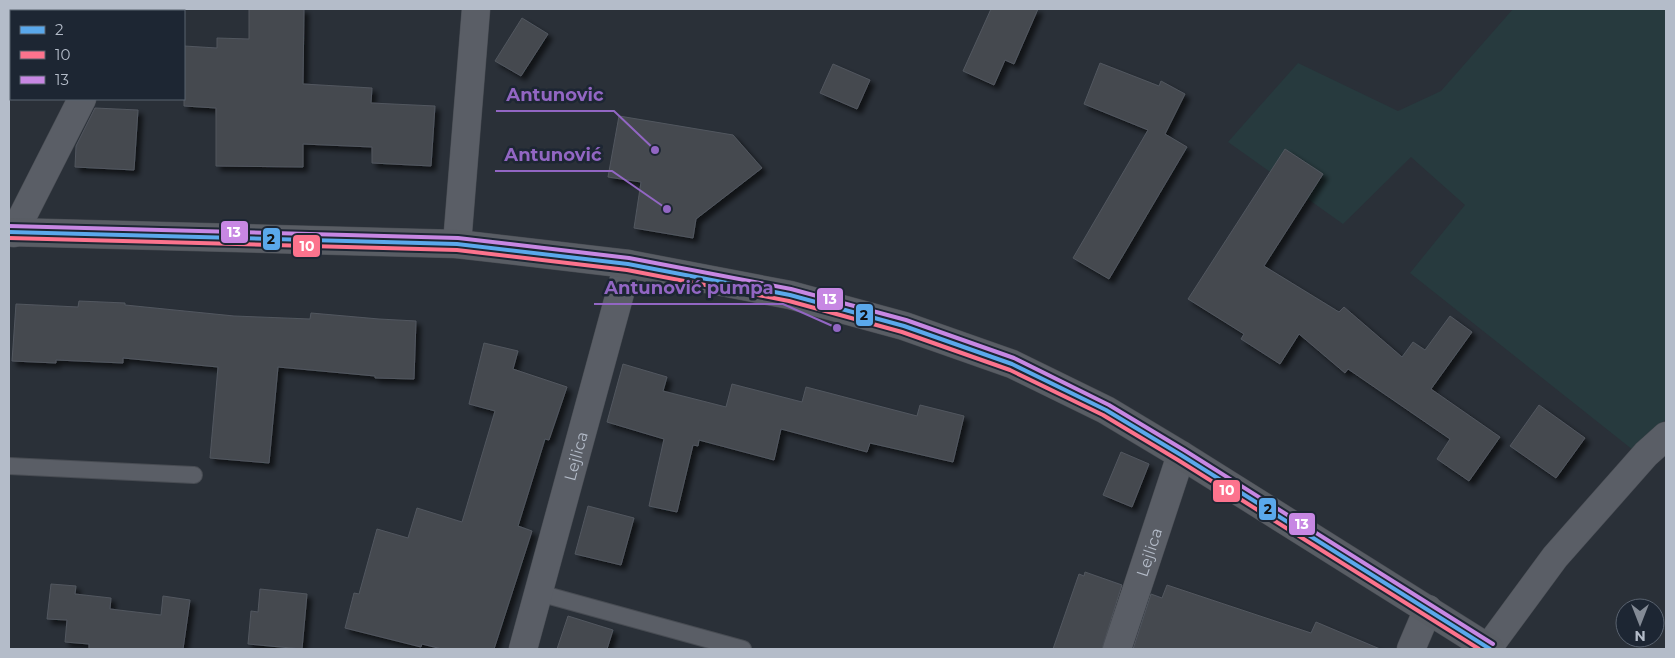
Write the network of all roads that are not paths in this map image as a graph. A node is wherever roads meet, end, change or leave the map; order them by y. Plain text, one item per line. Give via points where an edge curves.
1 (476, 9) edge
2 (81, 100) edge
3 (11, 232) edge
4 (457, 244) junction
5 (628, 264) junction
6 (1666, 436) edge
7 (1182, 455) junction
8 (9, 466) edge
9 (194, 475) dead end
10 (539, 593) junction
11 (1428, 609) junction
12 (523, 649) edge
13 (742, 649) edge
14 (1118, 649) edge
15 (1411, 649) edge
16 (1489, 649) edge

1 - 4 street
2 - 3 street
3 - 4 main road
4 - 5 main road
5 - 7 main road via 790,295 904,326 1012,364 1106,410
5 - 10 street, Lejlica
6 - 16 street via 1646,454 1555,557
7 - 11 main road
7 - 14 street, Lejlica
8 - 9 lane
10 - 12 street, Lejlica
10 - 13 lane
11 - 15 street
11 - 16 main road

